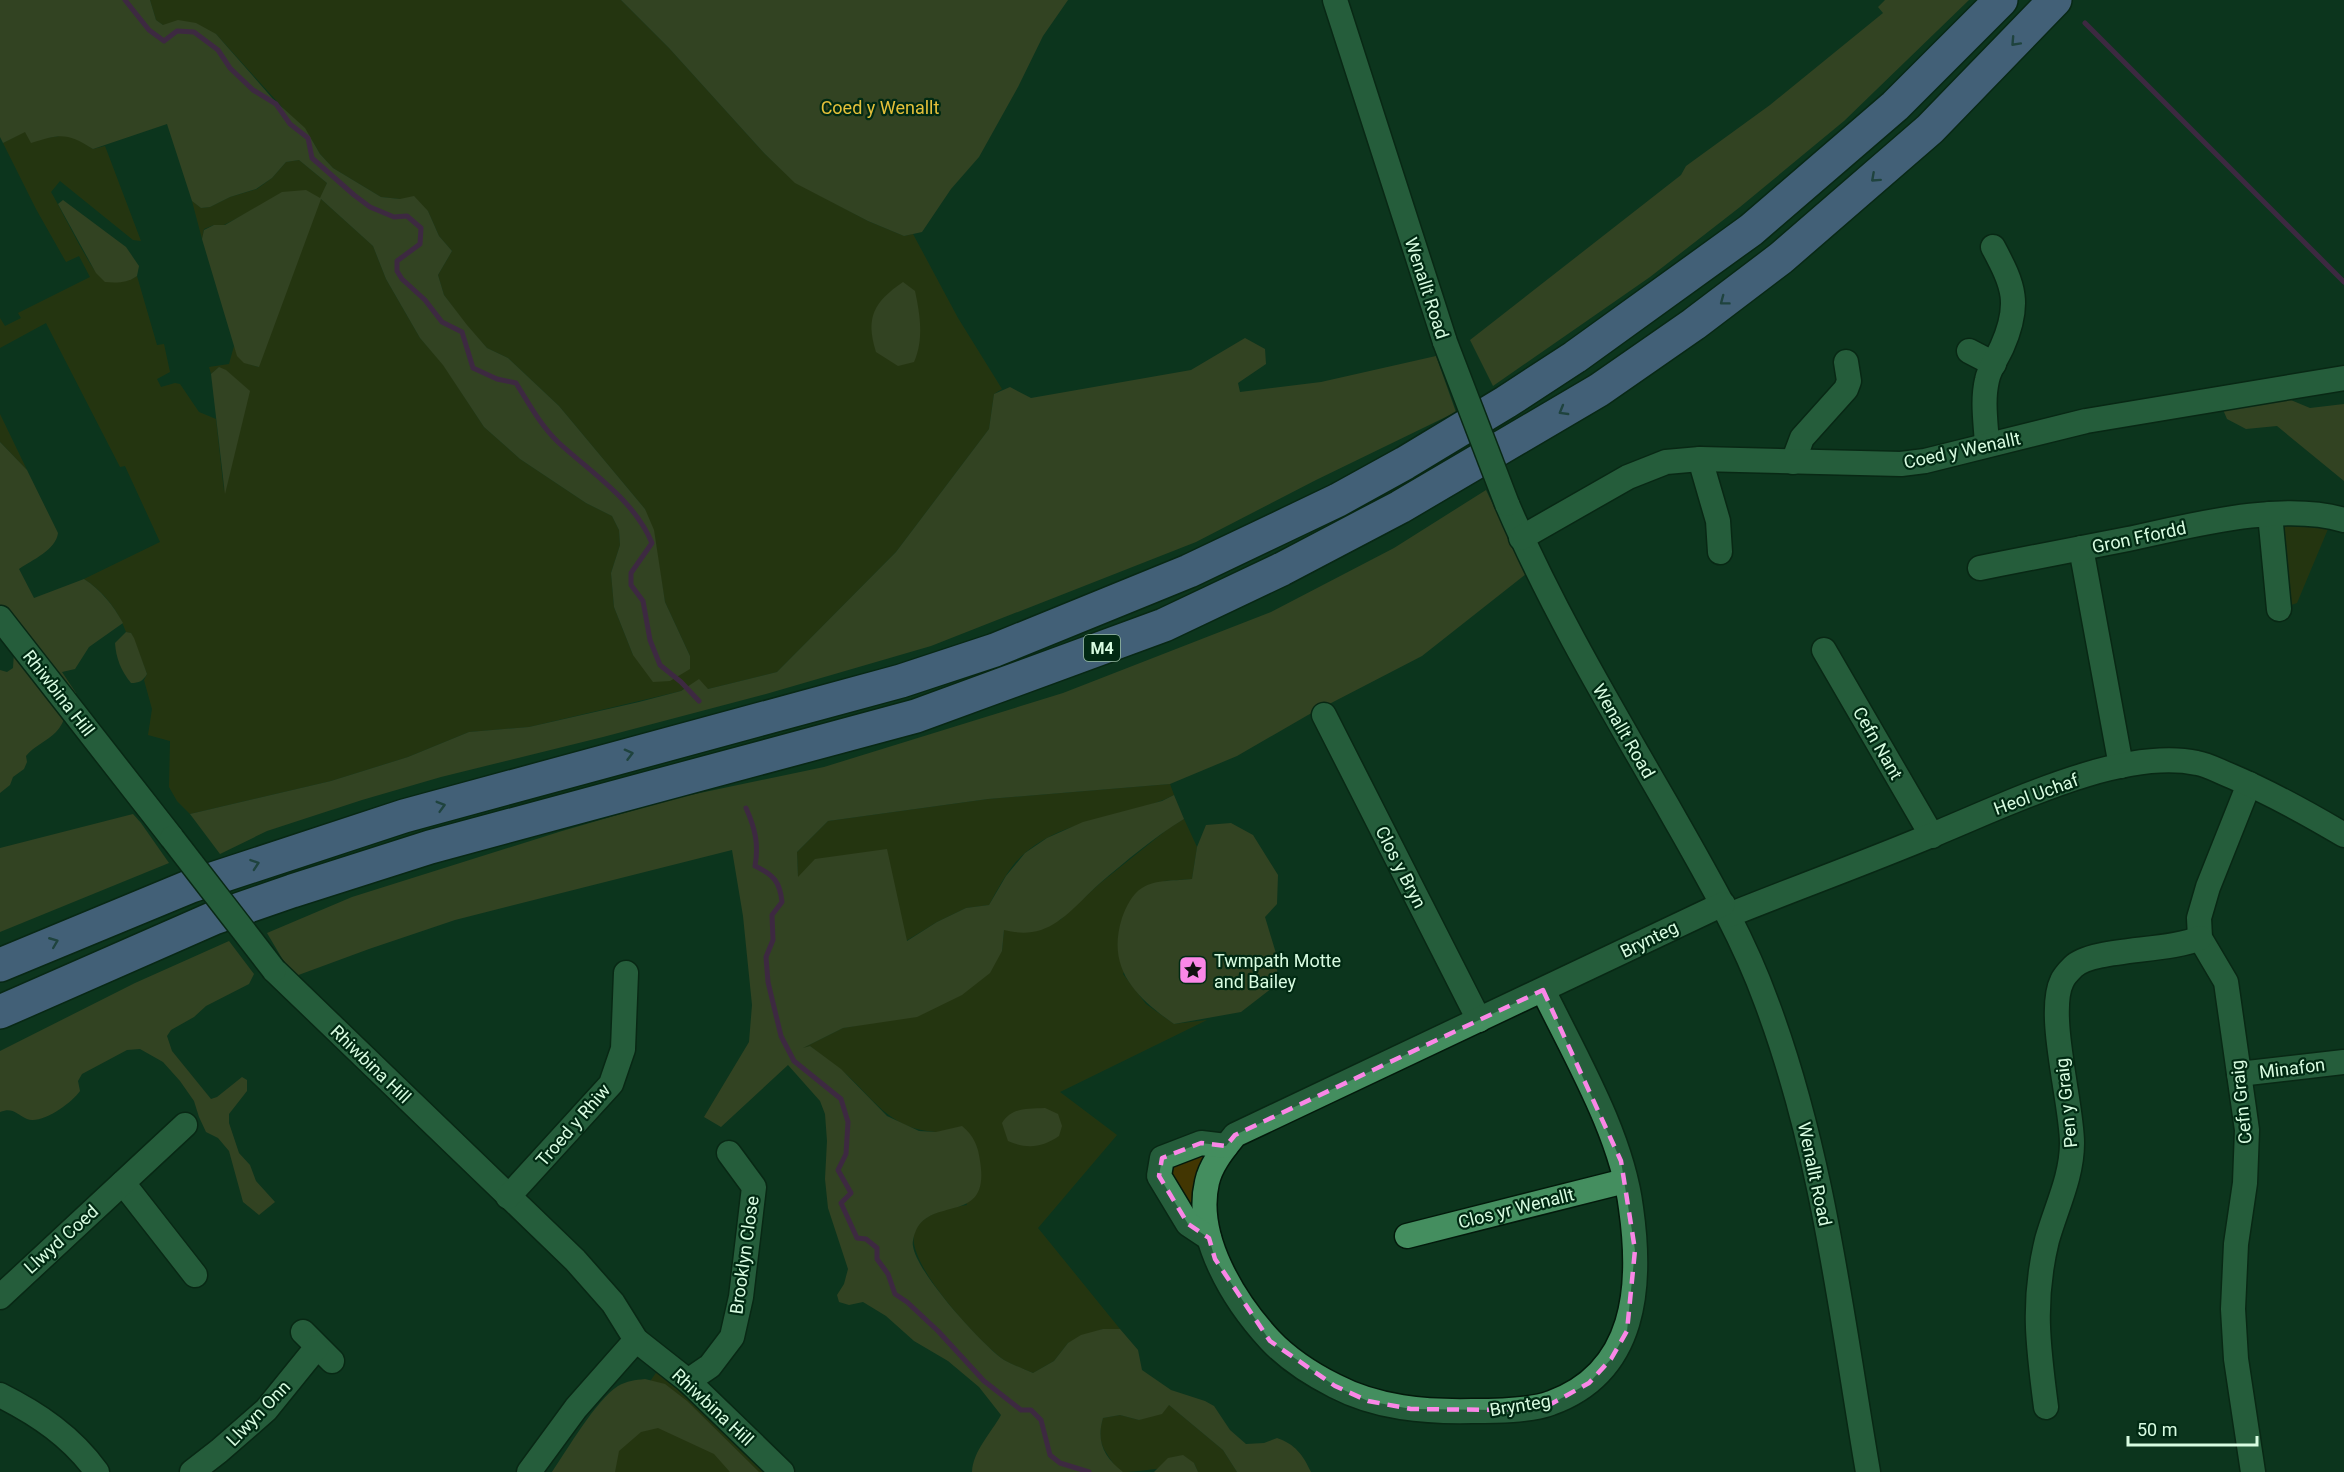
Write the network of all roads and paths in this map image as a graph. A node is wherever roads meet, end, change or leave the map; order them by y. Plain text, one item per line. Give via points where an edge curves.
1 (1335, 0) edge
2 (2001, 0) edge
3 (2055, 0) edge
4 (1993, 247) dead end
5 (1969, 351) dead end
6 (1846, 362) dead end
7 (1994, 364) junction
8 (2344, 378) edge
9 (1987, 445) junction
10 (1700, 459) junction
11 (1793, 462) junction
12 (2270, 514) junction
13 (2344, 520) edge
14 (1521, 538) junction
15 (2081, 548) junction
16 (1720, 552) dead end
17 (1980, 568) dead end
18 (2279, 609) dead end
19 (0, 618) edge
20 (1824, 651) dead end
21 (1323, 715) dead end
22 (2121, 766) junction
23 (2249, 784) junction
24 (2344, 835) edge
25 (1932, 836) junction
26 (1726, 909) junction
27 (2200, 938) junction
28 (0, 965) edge
29 (626, 974) dead end
30 (1543, 990) junction
31 (0, 1012) edge
32 (1479, 1020) junction
33 (2344, 1062) edge
34 (2239, 1074) junction
35 (185, 1125) dead end
36 (1226, 1146) junction
37 (729, 1153) dead end
38 (1625, 1181) junction
39 (123, 1183) junction
40 (508, 1197) junction
41 (1407, 1236) dead end
42 (1209, 1238) junction
43 (195, 1275) dead end
44 (0, 1297) edge
45 (636, 1340) junction
46 (317, 1347) dead end
47 (688, 1381) junction
48 (0, 1395) edge
49 (2046, 1407) dead end
50 (97, 1472) edge
51 (192, 1472) edge
52 (529, 1472) edge
53 (782, 1472) edge
54 (1868, 1472) edge
55 (2253, 1472) edge

1 - 14 street, Wenallt Road, bridge via 1445,342
28 -> 2 highway, M4 via 190,886 369,827 901,681 995,650 1189,571 1338,500 1536,383 1751,230 1895,106
3 -> 31 highway, M4 via 1930,129 1781,258 1694,324 1599,390 1400,507 1282,569 1164,625 916,716 430,847 303,887 214,918
4 - 7 street via 2014,294 2013,314
5 - 7 street
6 - 11 street via 1846,389 1802,438
7 - 9 street via 1987,379 1985,399
8 - 9 street, Coed y Wenallt via 2086,421
9 - 11 street, Coed y Wenallt via 1901,464
10 - 11 street, Coed y Wenallt
10 - 14 street, Coed y Wenallt via 1650,467
10 - 16 street via 1718,521
12 - 13 street, Gron Ffordd via 2315,513
12 - 15 street, Gron Ffordd
12 - 18 street
14 - 26 street, Wenallt Road via 1557,611
15 - 17 street
15 - 22 street, Gron Ffordd
19 - 40 street, Rhiwbina Hill, bridge via 274,970
20 - 25 street, Cefn Nant
21 - 32 street, Clos y Bryn
22 - 23 street, Heol Uchaf via 2169,760 2198,763
22 - 25 street, Heol Uchaf via 2054,785
23 - 24 street, Heol Uchaf via 2291,803
23 - 27 street via 2208,887 2199,918
25 - 26 street, Heol Uchaf
26 - 30 street, Brynteg
26 - 54 street, Wenallt Road via 1766,1000 1809,1137
27 - 34 street, Cefn Graig via 2226,982
27 - 49 street, Pen y Graig via 2187,944 2103,955 2075,964 2062,980 2057,997 2058,1020 2072,1144 2069,1172 2047,1242 2036,1309
29 - 40 street, Troed y Rhiw via 623,1048 611,1084
30 - 32 street, Brynteg
30 - 38 street, Brynteg via 1609,1128
32 - 36 street, Brynteg via 1235,1135
33 - 34 street, Minafon
34 - 55 street, Cefn Graig via 2247,1131 2234,1309 2236,1359
35 - 39 street, Llwyd Coed
36 - 42 street, Brynteg via 1207,1181 1204,1218
36 - 42 street via 1201,1143 1160,1161 1160,1176 1188,1224
37 - 47 street, Brooklyn Close via 754,1187 741,1297 732,1337 710,1366
38 - 41 street, Clos yr Wenallt
38 - 42 street, Brynteg via 1635,1250 1634,1297 1627,1331 1611,1359 1589,1383 1551,1404 1454,1412 1411,1409 1368,1401 1335,1386 1270,1341 1215,1259
39 - 43 street
39 - 44 street, Llwyd Coed
40 - 45 street, Rhiwbina Hill via 600,1286
45 - 47 street, Rhiwbina Hill
45 - 52 street via 576,1408
46 - 51 street, Llwyn Onn via 266,1410
47 - 53 street, Rhiwbina Hill
48 - 50 street via 32,1411 63,1434

